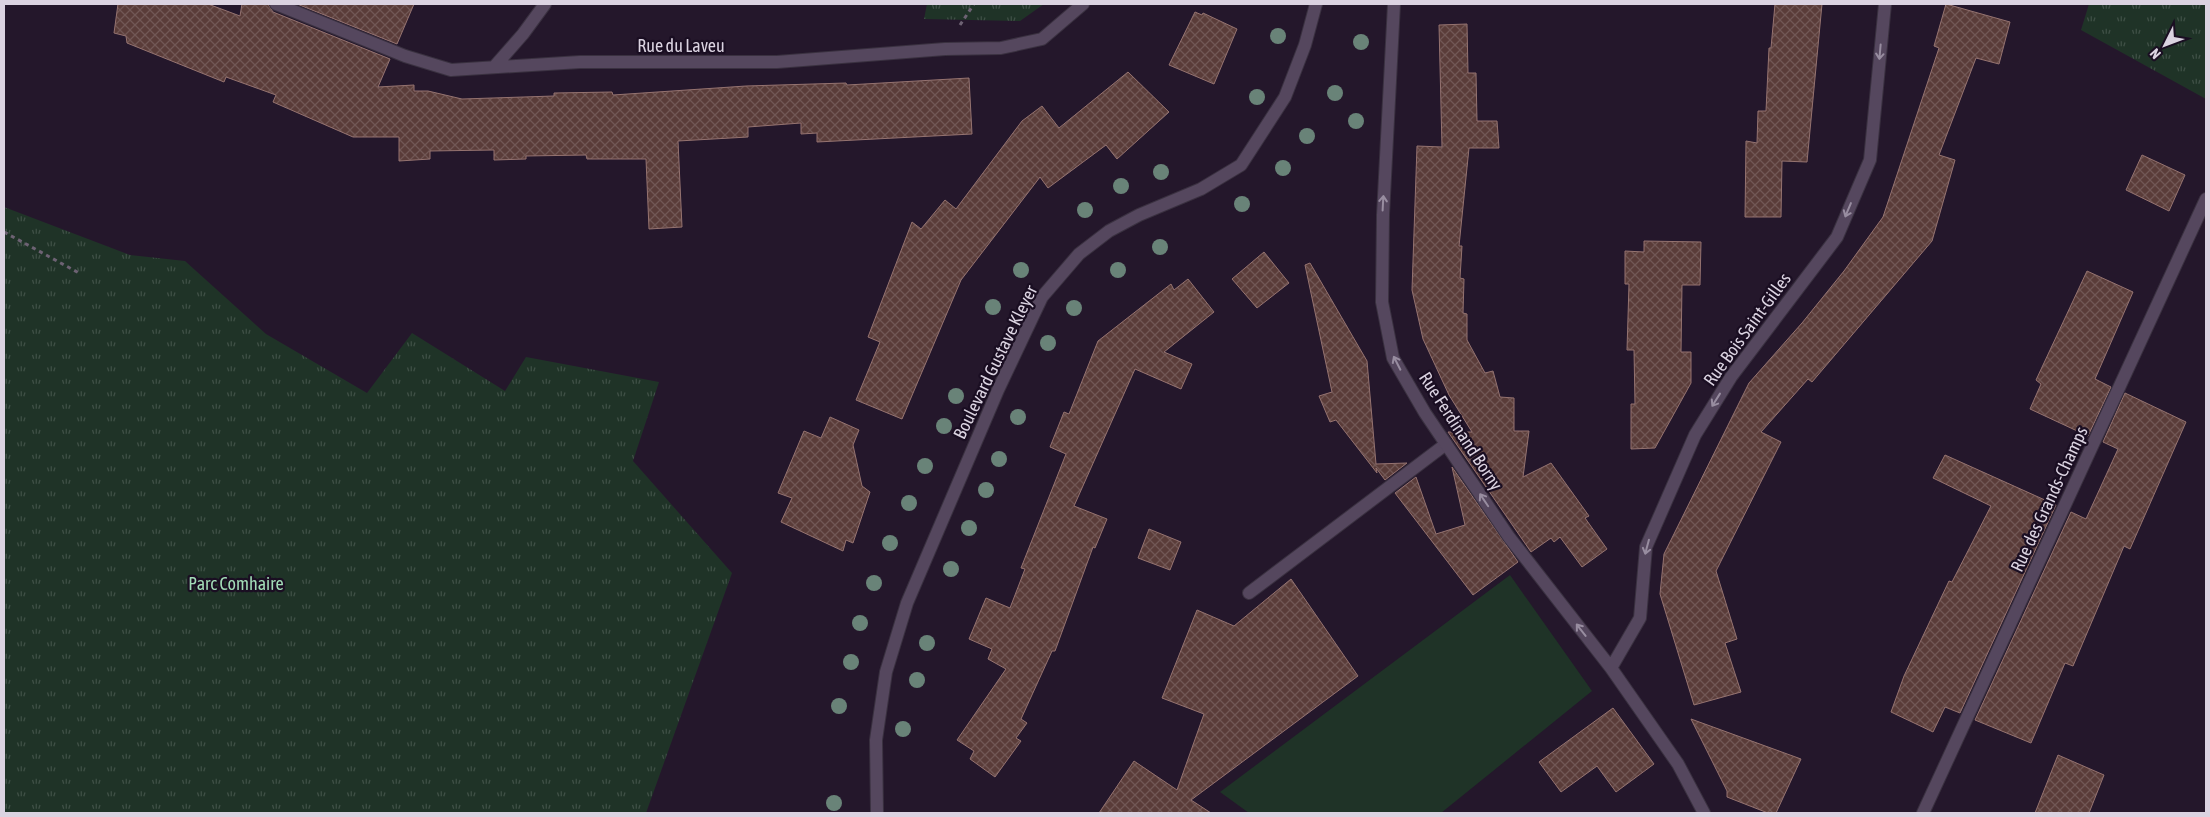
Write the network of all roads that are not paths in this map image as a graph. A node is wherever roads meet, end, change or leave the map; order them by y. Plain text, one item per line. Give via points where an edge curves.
1 (276, 4) edge
2 (545, 4) edge
3 (1083, 4) edge
4 (1316, 4) edge
5 (1394, 4) edge
6 (1884, 4) edge
7 (494, 67) junction
8 (2206, 199) edge
9 (1446, 444) junction
10 (1249, 593) dead end
11 (1611, 668) junction
12 (877, 813) edge
13 (1704, 813) edge
14 (1923, 813) edge

1 - 7 street, Rue du Laveu via 405,56 451,70
2 - 7 street
3 - 7 street, Rue du Laveu via 1042,39 1001,48 777,62 580,62
4 - 12 street, Boulevard Gustave Kleyer via 1305,45 1285,97 1241,165 1201,189 1138,215 1109,231 1079,254 1042,296 907,603 886,672 877,730
9 -> 5 street, Rue Ferdinand Borny via 1394,358 1382,302 1382,216
6 -> 11 street, Rue Bois Saint-Gilles via 1870,160 1837,237 1731,377 1695,434 1646,547 1640,618
8 - 14 street, Rue des Grands-Champs
9 - 10 street
11 -> 9 street, Rue Ferdinand Borny via 1509,537
11 - 13 street, Rue Ferdinand Borny via 1678,764

